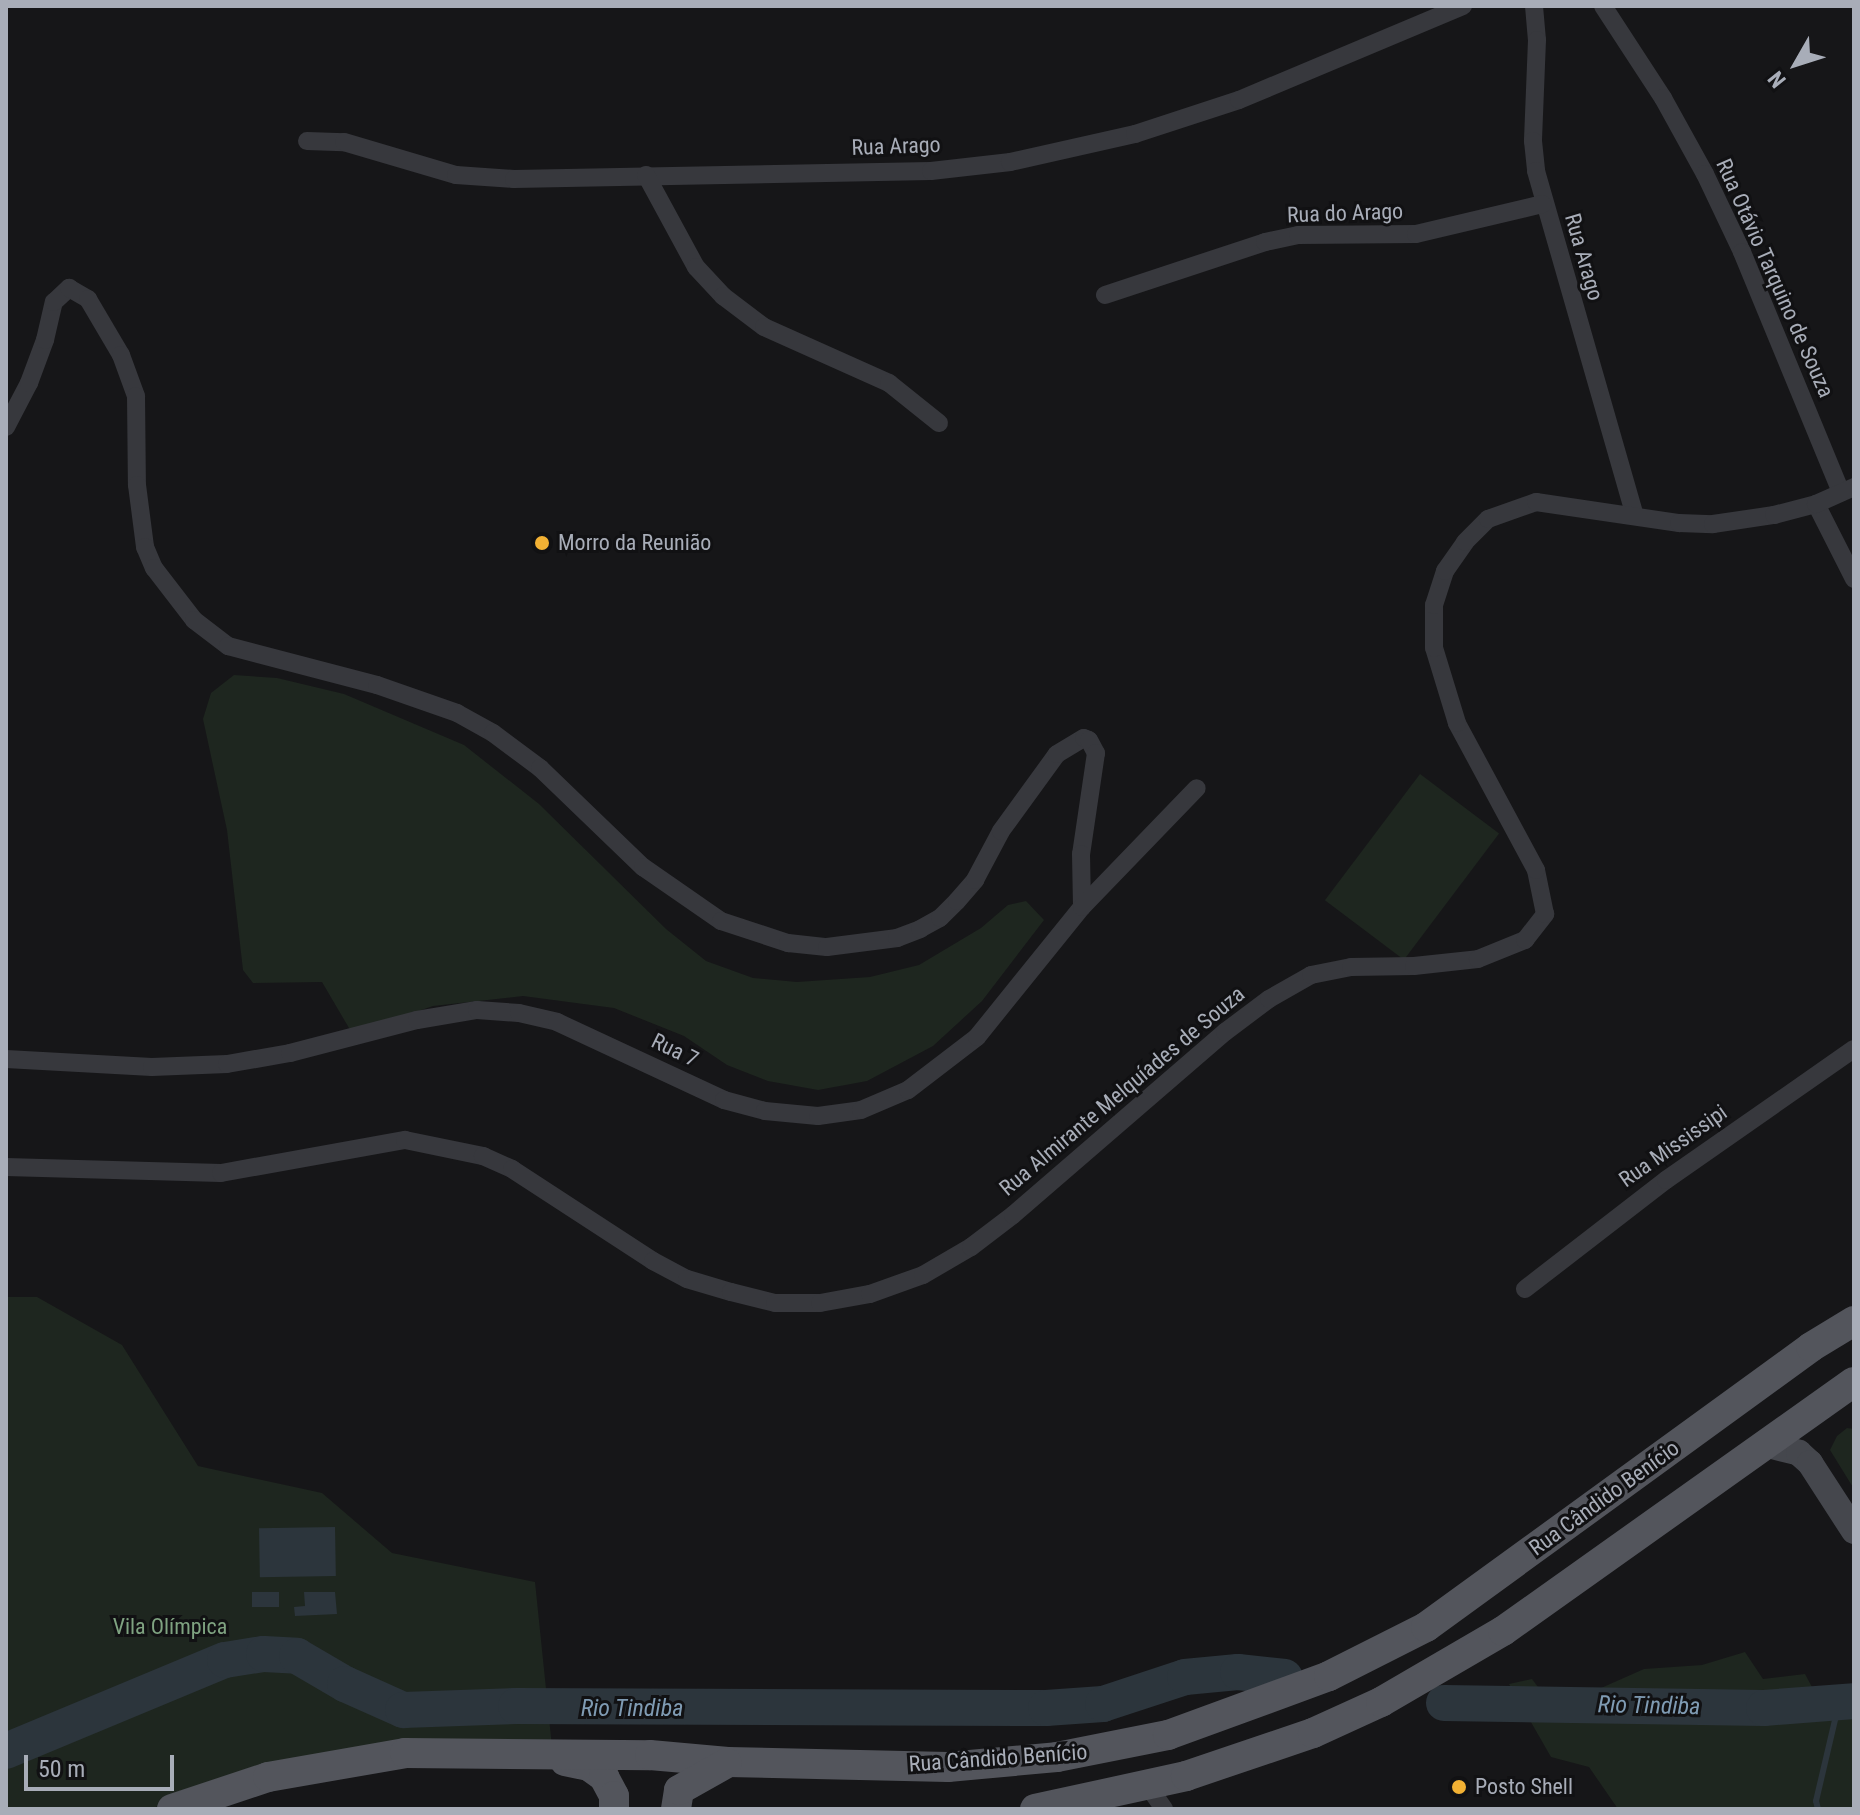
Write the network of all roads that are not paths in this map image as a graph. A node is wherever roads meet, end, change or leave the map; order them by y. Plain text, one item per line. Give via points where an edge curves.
1 (1463, 6) edge
2 (1534, 6) edge
3 (1603, 6) edge
4 (307, 141) dead end
5 (646, 175) junction
6 (1543, 204) junction
7 (1105, 295) dead end
8 (939, 423) dead end
9 (6, 427) edge
10 (1848, 490) edge
11 (1816, 504) junction
12 (1635, 516) junction
13 (1854, 579) edge
14 (1197, 788) dead end
15 (1082, 907) junction
16 (1854, 1049) edge
17 (6, 1059) edge
18 (6, 1167) edge
19 (1525, 1289) dead end
20 (1854, 1321) edge
21 (1854, 1382) edge
22 (1812, 1411) junction
23 (1764, 1444) junction
24 (1810, 1463) junction
25 (1854, 1531) edge
26 (518, 1752) junction
27 (728, 1762) junction
28 (1156, 1797) edge
29 (172, 1809) edge
30 (614, 1809) edge
31 (676, 1809) edge
32 (1035, 1809) edge

1 - 5 street, Rua Arago via 1239,100 1083,147 931,171
2 - 6 street, Rua Arago via 1533,141
3 - 10 street, Rua Otávio Tarquino de Souza via 1705,174
4 - 5 street, Rua Arago via 344,142 456,175
5 - 8 street via 696,267 723,296 764,327 889,383
6 - 7 street, Rua do Arago via 1416,234 1298,235
6 - 12 street, Rua Arago
9 - 15 street via 34,369 54,302 69,288 88,299 121,355 136,396 139,518 154,568 194,620 228,646 377,685 457,713 540,768 643,867 699,908 748,932 788,943 859,945 897,938 940,918 975,880 1001,831 1057,754 1084,738 1096,753 1081,854
10 - 11 street, Rua Almirante Melquíades de Souza
11 - 12 street, Rua Almirante Melquíades de Souza via 1713,524
11 - 13 street
12 - 18 street, Rua Almirante Melquíades de Souza via 1536,502 1510,509 1488,519 1465,542 1445,571 1434,605 1434,648 1457,723 1536,870 1545,914 1525,940 1478,959 1351,967 1311,975 1225,1032 1013,1215 923,1275 870,1294 820,1303 775,1303 731,1292 687,1279 653,1261 512,1169 483,1156 405,1140 221,1173
14 - 15 street, Rua 7
15 - 17 street, Rua 7 via 977,1037 908,1090 861,1110 818,1116 765,1111 724,1100 557,1022 477,1010 227,1064 152,1067
16 - 19 street, Rua Mississipi via 1655,1188
20 - 27 main road, Rua Cândido Benício via 1426,1627 1329,1676 1168,1735 1057,1757 948,1767
21 - 22 main road, Rua Cândido Benício
22 - 23 main road, Rua Cândido Benício
22 - 24 main road
23 - 24 main road via 1785,1448
23 - 28 main road, Rua Cândido Benício via 1503,1631 1434,1673 1313,1733
24 - 25 main road
26 - 27 main road, Rua Cândido Benício
26 - 29 main road, Rua Cândido Benício via 391,1755 268,1777
26 - 30 main road via 589,1766 604,1777
27 - 31 main road via 679,1790
28 - 32 main road, Rua Cândido Benício

